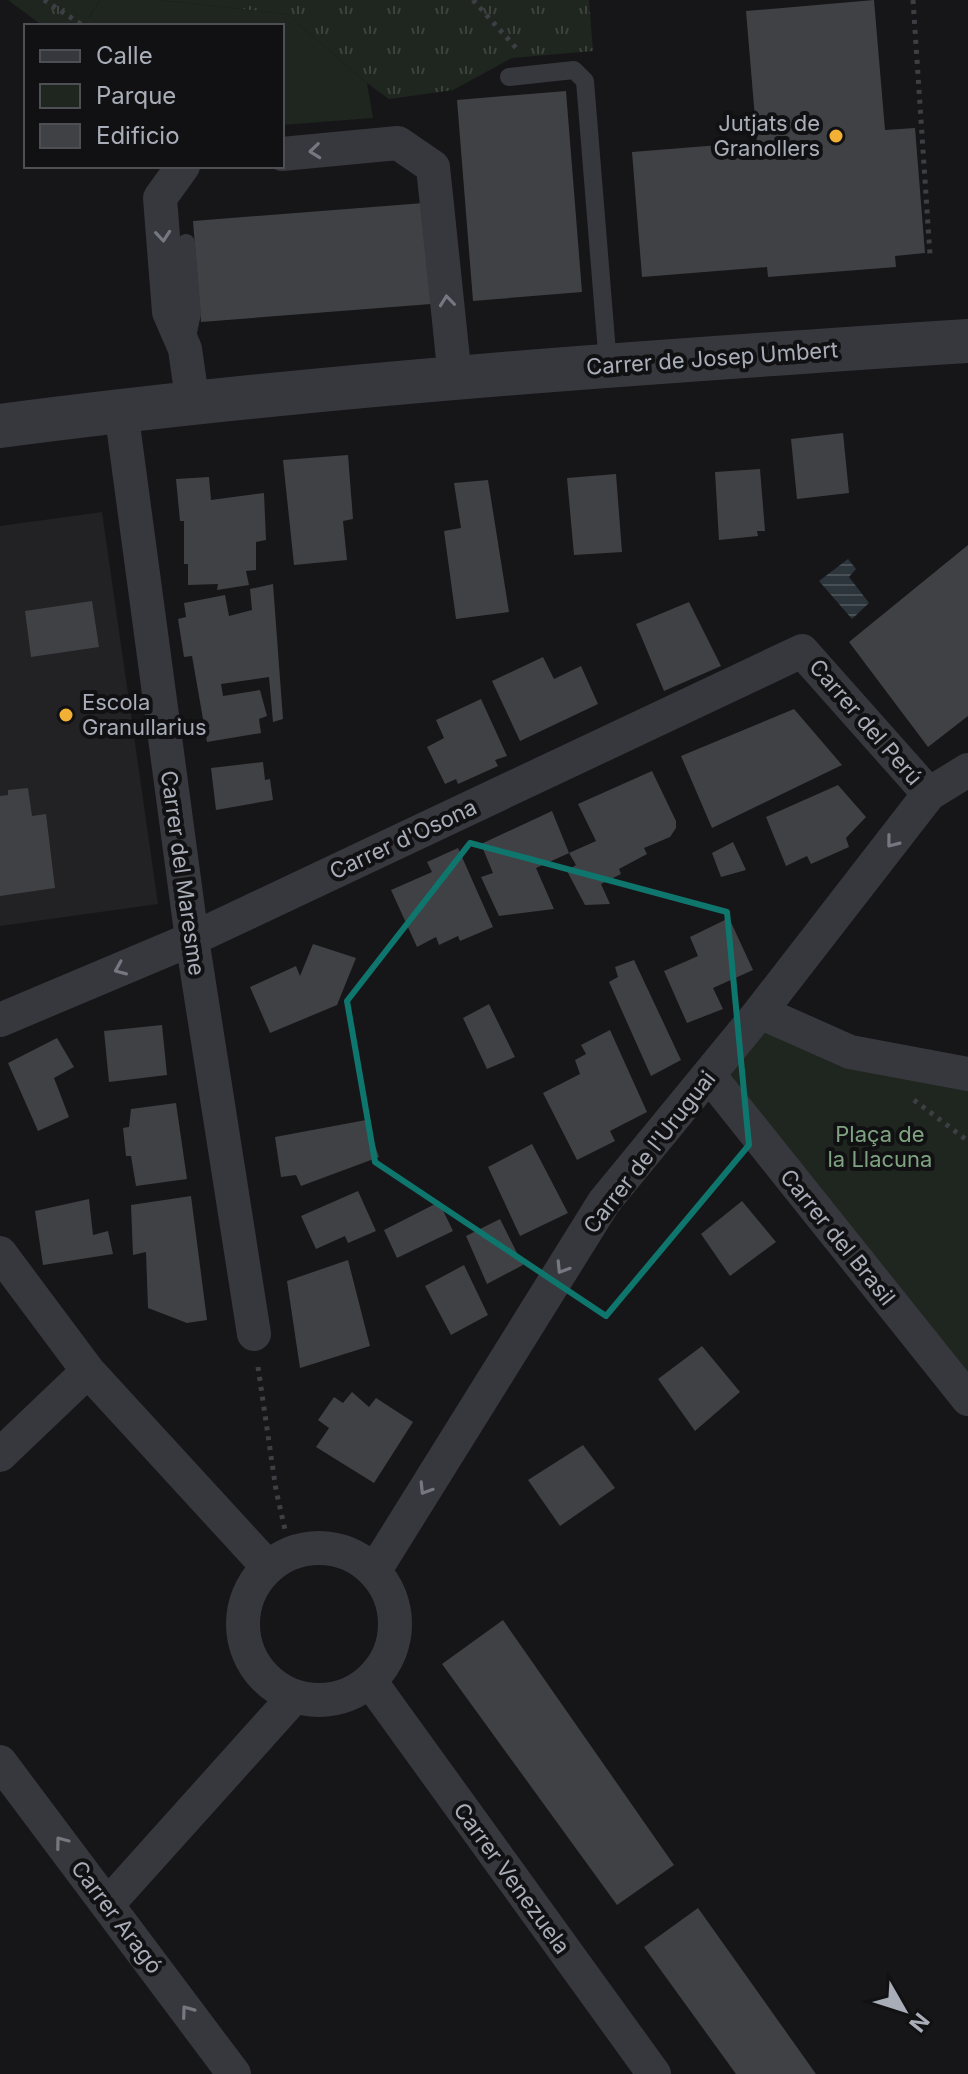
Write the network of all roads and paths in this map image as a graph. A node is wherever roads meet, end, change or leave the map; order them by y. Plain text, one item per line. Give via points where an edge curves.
1 (44, 0) edge
2 (473, 0) edge
3 (913, 0) edge
4 (81, 24) edge
5 (541, 74) junction
6 (509, 77) dead end
7 (284, 154) edge
8 (182, 168) edge
9 (186, 243) dead end
10 (930, 255) dead end
11 (968, 341) edge
12 (185, 349) junction
13 (608, 365) junction
14 (455, 378) junction
15 (193, 405) junction
16 (121, 410) junction
17 (0, 426) edge
18 (802, 651) joint
19 (968, 770) edge
20 (929, 794) junction
21 (192, 939) junction
22 (760, 1012) junction
23 (0, 1020) edge
24 (968, 1074) edge
25 (709, 1075) junction
26 (0, 1253) edge
27 (254, 1334) joint
28 (88, 1371) junction
29 (968, 1399) edge
30 (0, 1455) edge
31 (279, 1559) junction
32 (375, 1570) junction
33 (370, 1681) junction
34 (294, 1697) junction
35 (0, 1762) edge
36 (108, 1904) junction
37 (234, 2074) edge
38 (654, 2074) edge

1 - 4 path
2 - 5 path
3 - 10 path
5 - 6 lane
5 - 13 lane via 574,70 585,81
14 -> 7 street via 433,167 398,143
8 -> 12 street via 160,198 169,312
9 - 12 lane via 192,313
11 - 13 street, Carrer de Josep Umbert
12 - 15 street
13 - 14 street, Carrer de Josep Umbert
14 - 15 street, Carrer de Josep Umbert
15 - 16 street, Carrer de Josep Umbert
16 - 17 street, Carrer de Josep Umbert
16 - 21 street, Carrer del Maresme
18 - 20 street, Carrer del Perú
18 - 21 street, Carrer d'Osona
19 - 20 street, Carrer de l'Uruguai
20 -> 22 street, Carrer de l'Uruguai
21 -> 23 street, Carrer d'Osona
21 - 27 street, Carrer del Maresme
22 - 24 street via 850,1052
22 - 25 street, Carrer de l'Uruguai
25 - 29 street, Carrer del Brasil
25 -> 32 street, Carrer de l'Uruguai via 604,1202
26 - 28 street
27 - 31 path via 276,1490
28 - 30 street
28 - 31 street
31 - 32 street via 315,1546 343,1550
31 - 34 street via 246,1596 241,1622 246,1650 258,1672
32 - 33 street via 392,1599 396,1622 391,1651
33 - 34 street via 345,1696 317,1701
33 - 38 street, Carrer Venezuela
34 - 36 street
36 -> 35 street, Carrer Aragó
37 -> 36 street, Carrer Aragó

